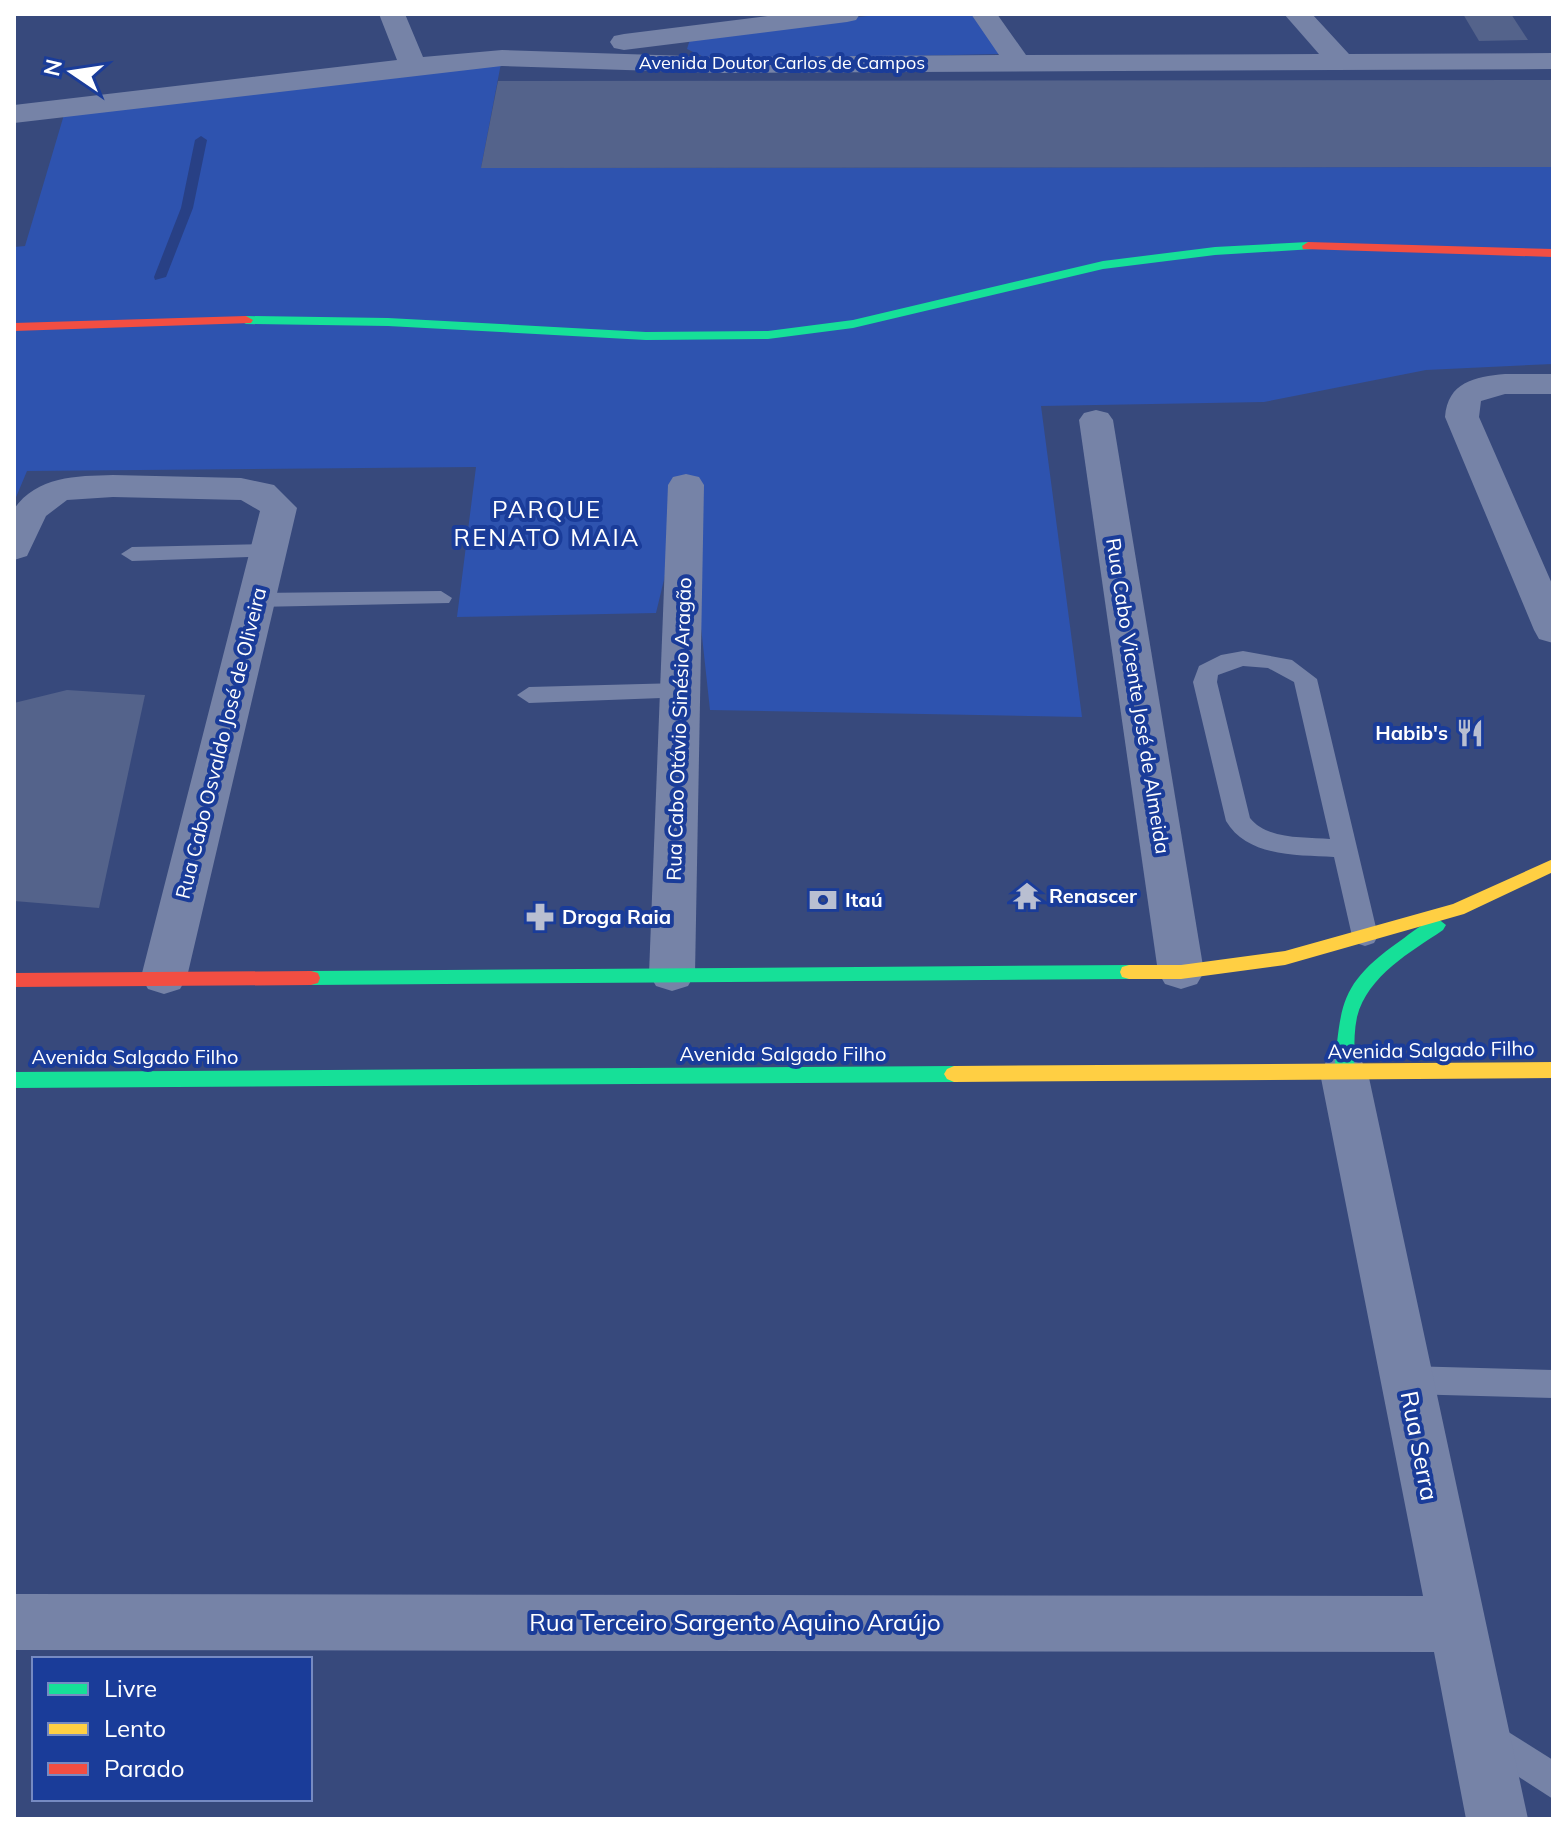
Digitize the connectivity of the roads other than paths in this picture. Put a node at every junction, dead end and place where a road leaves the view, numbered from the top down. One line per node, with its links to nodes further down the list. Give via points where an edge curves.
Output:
1 (392, 14): 11 (street)
2 (847, 14): 5 (street)
3 (984, 14): 9 (street)
4 (1297, 14): 7 (street)
5 (695, 31): 6 (street); 10 (street, via 683,51)
6 (502, 58): 10 (street, Avenida Doutor Carlos de Campos); 11 (street, Avenida Doutor Carlos de Campos)
7 (1341, 61): 8 (street, Avenida Doutor Carlos de Campos); 9 (street, Avenida Doutor Carlos de Campos)
8 (1553, 61)
9 (1018, 63): 10 (street, Avenida Doutor Carlos de Campos)
10 (719, 65)
11 (413, 66): 12 (street, Avenida Doutor Carlos de Campos)
12 (14, 114)
13 (1553, 253): 14 (main road, via 1387,246 1177,255 1100,266 835,328 768,335 698,337 275,319)
14 (14, 327)
15 (1553, 384): 23 (street, via 1471,390 1462,417)
16 (1096, 420): 30 (street, Rua Cabo Vicente José de Almeida)
17 (686, 485): 24 (street, Rua Cabo Otávio Sinésio Aragão)
18 (14, 548): 19 (street, Rua Cabo Osvaldo José de Oliveira, via 35,504 67,487 241,489 261,493 279,508)
19 (268, 551): 20 (lane); 22 (street, Rua Cabo Osvaldo José de Oliveira)
20 (132, 554)
21 (441, 598): 22 (lane)
22 (256, 600): 32 (street, Rua Cabo Osvaldo José de Oliveira)
23 (1553, 630)
24 (680, 691): 25 (lane); 31 (street, Rua Cabo Otávio Sinésio Aragão)
25 (529, 695)
26 (1344, 849): 26 (lane, via 1305,679 1278,661 1216,663 1205,682 1238,821 1259,839); 29 (lane)
27 (1553, 865): 28 (main road)
28 (1458, 909): 29 (main road); 35 (main road, via 1375,971 1356,993 1348,1015)
29 (1365, 936): 30 (main road, via 1285,958)
30 (1181, 972): 31 (main road)
31 (672, 974): 32 (main road)
32 (164, 977): 33 (main road)
33 (14, 980)
34 (1553, 1070): 35 (main road, Avenida Salgado Filho)
35 (1344, 1073): 36 (main road, Avenida Salgado Filho); 37 (street, Rua Serra)
36 (14, 1080)
37 (1406, 1380): 38 (lane); 40 (street, Rua Serra)
38 (1553, 1384)
39 (14, 1622): 40 (street, Rua Terceiro Sargento Aquino Araújo)
40 (1456, 1624): 41 (street, Rua Serra)
41 (1478, 1731): 42 (lane); 43 (street, Rua Serra)
42 (1553, 1781)
43 (1497, 1819)

